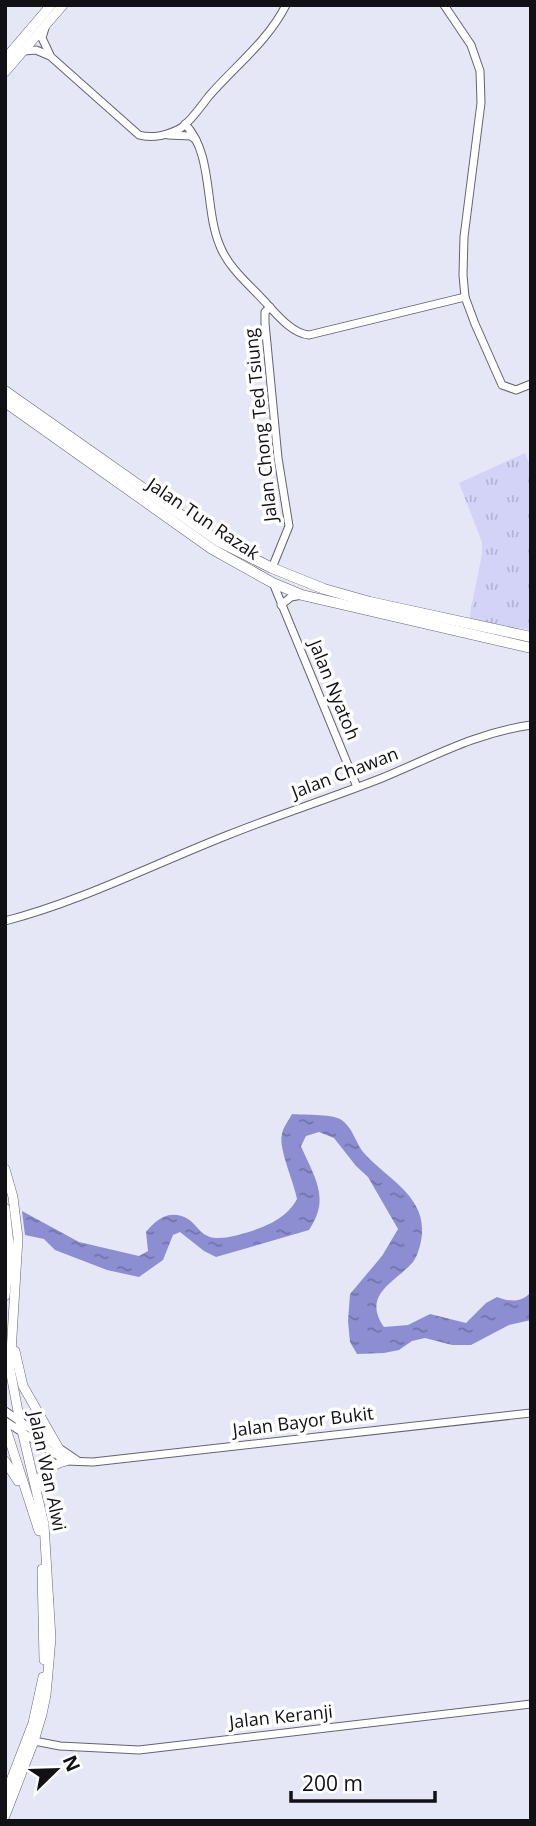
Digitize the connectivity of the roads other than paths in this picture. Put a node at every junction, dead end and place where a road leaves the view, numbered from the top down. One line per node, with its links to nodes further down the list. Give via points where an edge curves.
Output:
1 (51, 5): 8 (main road)
2 (64, 5): 5 (main road)
3 (286, 5): 11 (street, via 257,46)
4 (444, 5): 16 (street, via 471,45 481,79 462,256)
5 (45, 28): 6 (main road); 7 (street, via 42,38)
6 (24, 51): 7 (street); 8 (main road)
7 (50, 56): 13 (street, via 132,130 149,137)
8 (8, 60): 9 (main road); 10 (main road)
9 (5, 72)
10 (5, 78)
11 (202, 105): 12 (street); 14 (street, via 194,121)
12 (186, 124): 13 (street); 14 (street)
13 (165, 135): 14 (street)
14 (196, 138): 15 (street, via 220,247)
15 (259, 294): 17 (street); 18 (street)
16 (465, 297): 17 (street, via 309,335 294,329); 20 (street, via 502,385 516,390)
17 (271, 308): 18 (street, Jalan Chong Ted Tsiung)
18 (264, 318): 26 (street, Jalan Chong Ted Tsiung, via 289,526)
19 (5, 383): 25 (highway, via 42,410)
20 (531, 384)
21 (5, 391): 24 (highway)
22 (5, 402): 24 (highway)
23 (5, 409): 25 (highway, via 34,427)
24 (39, 419): 25 (highway, Jalan Tun Razak)
25 (56, 431): 26 (highway, Jalan Tun Razak, via 218,541); 27 (highway, Jalan Tun Razak, via 212,549)
26 (272, 568): 30 (highway, Jalan Tun Razak, via 358,599)
27 (273, 583): 28 (highway, Jalan Tun Razak); 29 (street, Jalan Nyatoh)
28 (302, 595): 29 (street); 31 (highway, Jalan Tun Razak)
29 (281, 605): 33 (street, Jalan Nyatoh)
30 (531, 637)
31 (531, 648)
32 (531, 724): 33 (street, Jalan Chawan, via 484,734)
33 (357, 787): 34 (street, Jalan Chawan, via 36,913)
34 (5, 921)
35 (5, 1169): 37 (main road, Jalan Wan Alwi, via 13,1197)
36 (5, 1208): 37 (main road, Jalan Wan Alwi)
37 (13, 1236): 38 (main road, Jalan Wan Alwi); 39 (main road, Jalan Wan Alwi)
38 (5, 1296)
39 (12, 1336): 43 (main road, Jalan Wan Alwi, via 10,1369); 46 (main road, via 23,1386)
40 (5, 1411): 43 (street)
41 (531, 1413): 49 (street, Jalan Bayor Bukit)
42 (5, 1421): 45 (street)
43 (20, 1422): 45 (main road, Jalan Wan Alwi); 46 (street)
44 (5, 1426): 50 (main road, Jalan Wan Alwi)
45 (23, 1434): 48 (street); 51 (main road, Jalan Wan Alwi)
46 (59, 1449): 49 (street)
47 (5, 1461): 50 (main road)
48 (66, 1461): 49 (street, Jalan Bayor Bukit); 51 (main road, via 41,1475)
49 (79, 1461)
50 (25, 1491): 54 (main road, Jalan Wan Alwi, via 40,1541 45,1653 37,1709)
51 (40, 1506): 53 (main road, Jalan Wan Alwi, via 51,1638 46,1695)
52 (531, 1704): 53 (street, Jalan Keranji, via 139,1750)
53 (34, 1741): 55 (main road, Jalan Wan Alwi)
54 (5, 1796)
55 (5, 1816)

